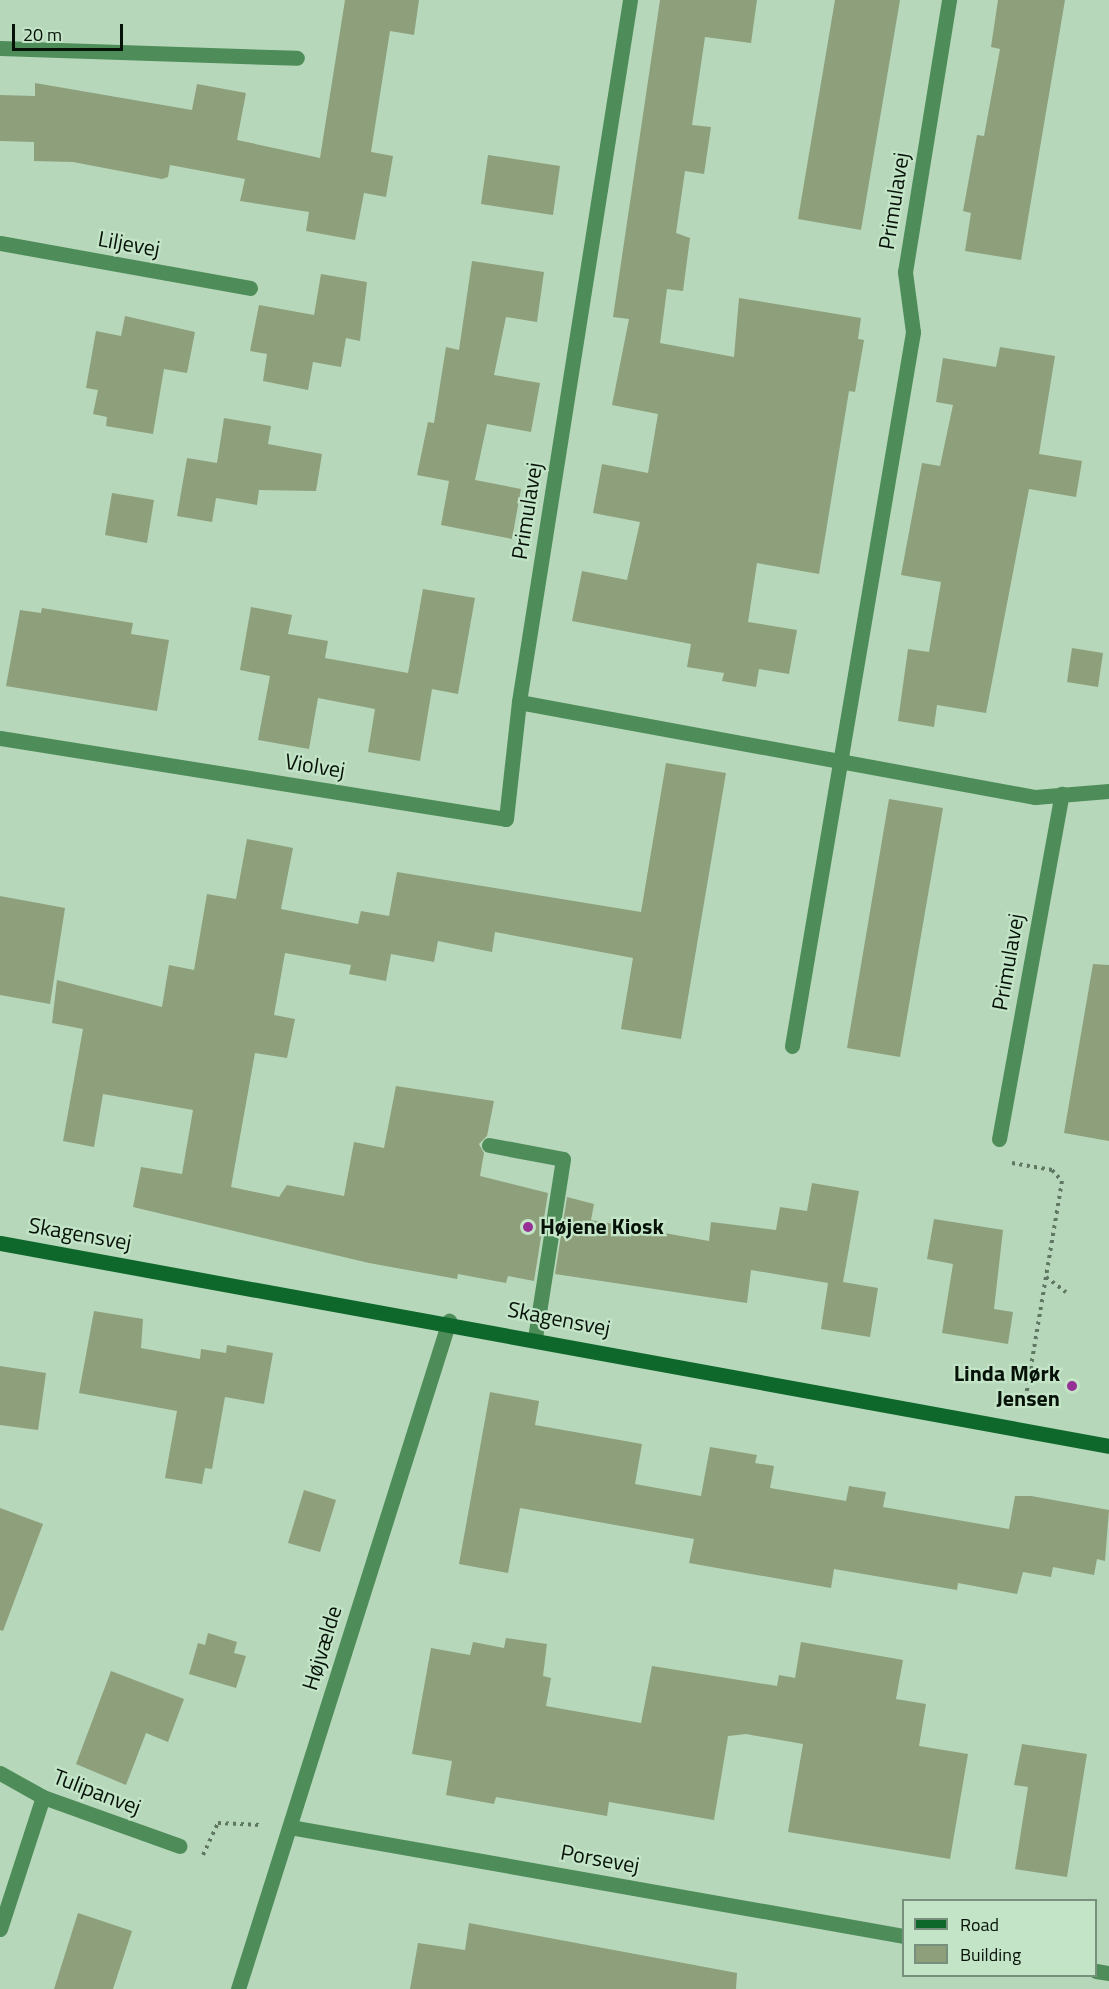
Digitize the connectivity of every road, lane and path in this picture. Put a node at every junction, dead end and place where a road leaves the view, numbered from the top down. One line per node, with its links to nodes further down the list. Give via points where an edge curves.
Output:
1 (630, 0): 7 (street, Primulavej)
2 (949, 0): 9 (street, Primulavej, via 905,272 913,332)
3 (0, 48): 4 (street)
4 (297, 58)
5 (0, 243): 6 (street, Liljevej)
6 (250, 288)
7 (519, 702): 8 (street, Violvej, via 506,819); 9 (street)
8 (0, 738)
9 (844, 765): 11 (street, via 1035,797); 12 (street, Primulavej)
10 (1109, 791): 11 (street)
11 (1062, 794): 13 (street, Primulavej)
12 (792, 1046)
13 (999, 1139)
14 (489, 1145): 19 (street, via 563,1159)
15 (0, 1243): 18 (street, Skagensvej)
16 (1046, 1277): 17 (path)
17 (1066, 1292)
18 (448, 1321): 19 (street, Skagensvej); 23 (street, Højvælde)
19 (535, 1338): 20 (street, Skagensvej)
20 (1109, 1446)
21 (0, 1773): 22 (street, Tulipanvej)
22 (43, 1797): 24 (street, Tulipanvej); 25 (street)
23 (290, 1827): 24 (path, via 218,1823 207,1857); 26 (street, Porsevej); 27 (street, Højvælde)
24 (180, 1846)
25 (0, 1929)
26 (902, 1936)
27 (238, 1989)

